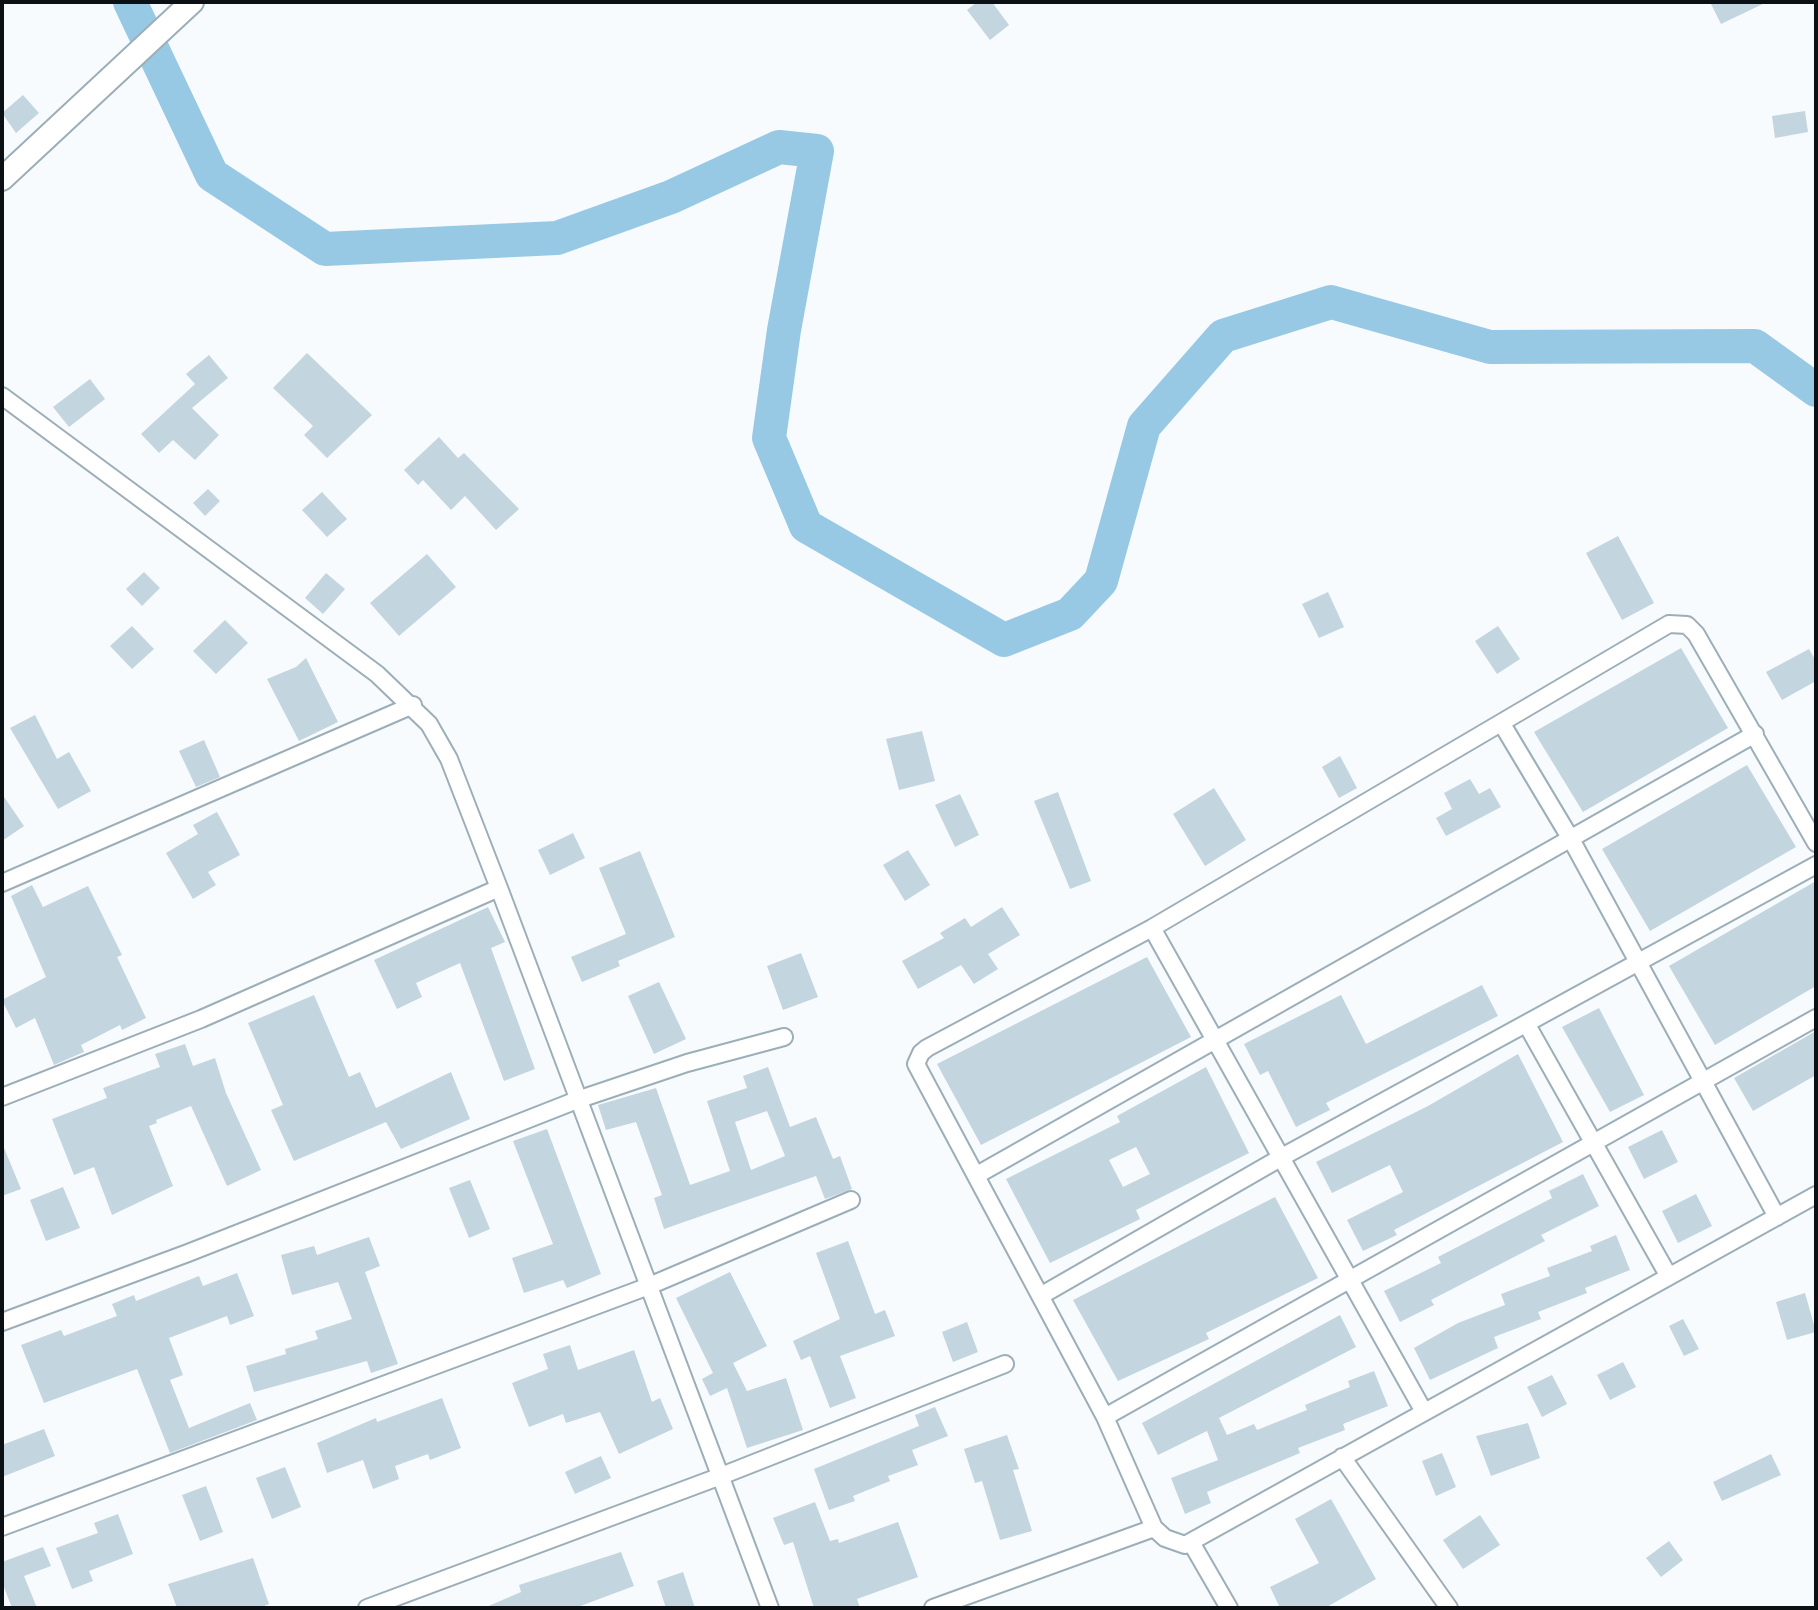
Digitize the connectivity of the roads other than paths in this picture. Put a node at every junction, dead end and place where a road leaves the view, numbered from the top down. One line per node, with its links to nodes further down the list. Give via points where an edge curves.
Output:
1 (192, 2): 2 (street)
2 (2, 179)
3 (2, 396): 4 (street)
4 (413, 705): 10 (street); 11 (street, via 449,759)
5 (1502, 724): 6 (street, via 1678,622 1696,634); 7 (street); 12 (street)
6 (1755, 734): 7 (street); 8 (street)
7 (1572, 841): 13 (street); 17 (street)
8 (1816, 843)
9 (1816, 865): 13 (street)
10 (2, 883)
11 (499, 888): 19 (street, via 201,1019); 20 (street)
12 (1152, 928): 17 (street); 23 (street, via 921,1053 918,1071)
13 (1636, 961): 15 (street); 18 (street)
14 (1816, 1018): 18 (street)
15 (1527, 1025): 21 (street); 22 (street)
16 (784, 1037): 20 (street)
17 (1217, 1040): 22 (street); 23 (street)
18 (1704, 1081): 21 (street); 26 (street)
19 (2, 1097)
20 (577, 1100): 29 (street); 31 (street)
21 (1593, 1144): 27 (street); 28 (street)
22 (1282, 1157): 28 (street); 30 (street)
23 (977, 1175): 30 (street)
24 (1816, 1195): 26 (street)
25 (851, 1200): 29 (street)
26 (1777, 1217): 27 (street)
27 (1668, 1275): 33 (street)
28 (1349, 1279): 33 (street); 34 (street)
29 (649, 1286): 36 (street); 37 (street)
30 (1042, 1295): 34 (street)
31 (2, 1322)
32 (1005, 1364): 36 (street)
33 (1423, 1410): 35 (street)
34 (1105, 1417): 38 (street)
35 (1342, 1457): 39 (street); 44 (street)
36 (721, 1476): 40 (street); 41 (street)
37 (2, 1527)
38 (1154, 1528): 39 (street, via 1175,1543); 42 (street)
39 (1192, 1544): 43 (street)
40 (367, 1608)
41 (770, 1608)
42 (933, 1608)
43 (1229, 1608)
44 (1449, 1608)

